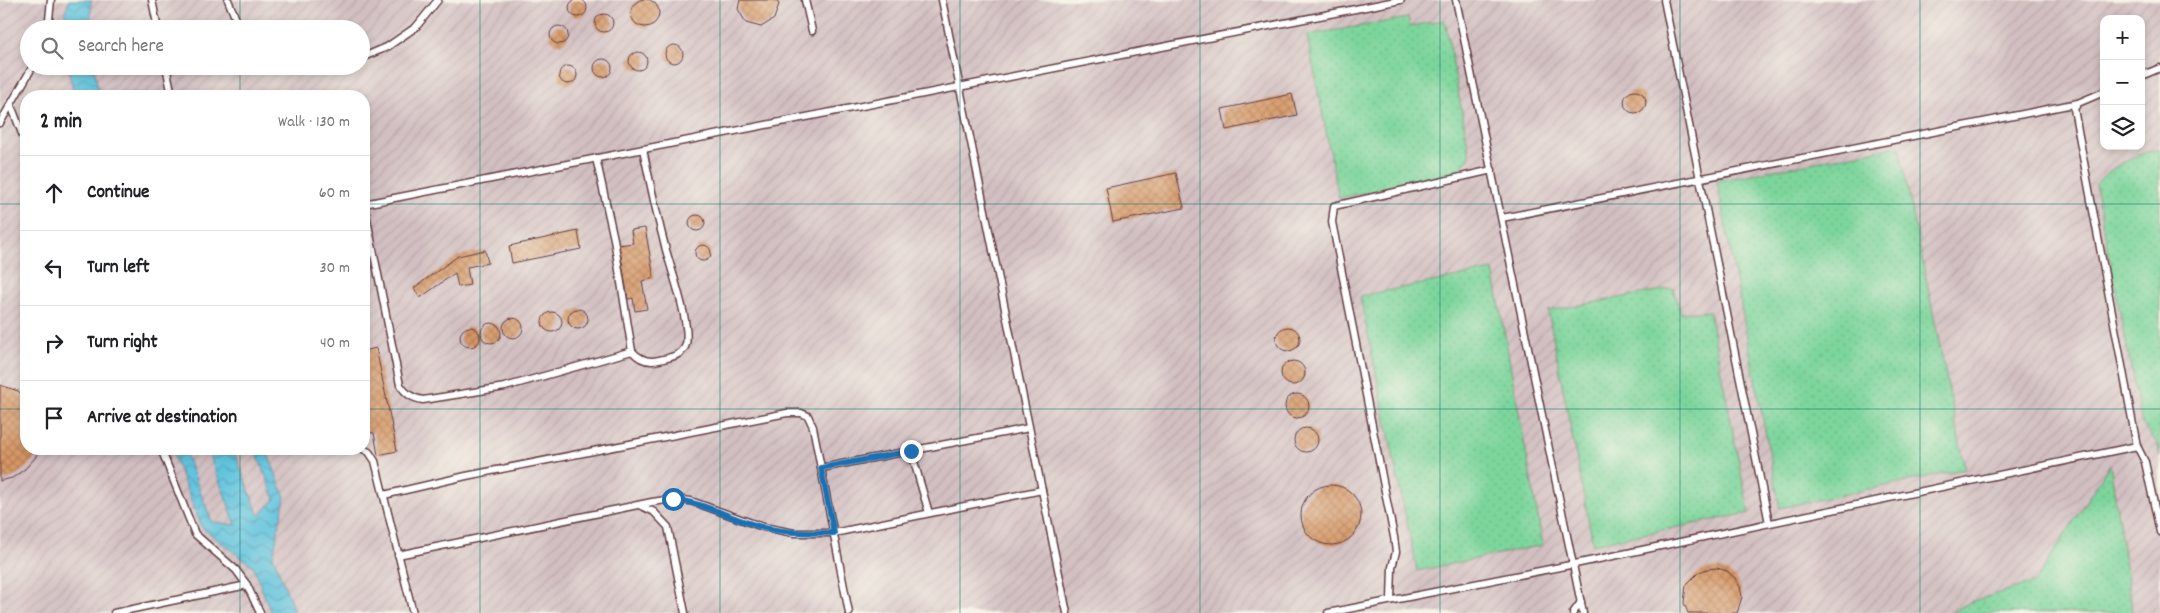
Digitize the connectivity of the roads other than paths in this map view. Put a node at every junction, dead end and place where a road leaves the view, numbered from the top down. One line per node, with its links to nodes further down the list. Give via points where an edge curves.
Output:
1 (51, 0): 10 (lane)
2 (152, 0): 11 (lane)
3 (228, 0): 12 (lane)
4 (438, 0): 14 (lane, via 416,27)
5 (805, 0): 13 (lane)
6 (942, 0): 19 (lane)
7 (1402, 0): 19 (lane)
8 (1456, 0): 28 (lane)
9 (1664, 0): 29 (lane)
10 (49, 20)
11 (156, 20)
12 (236, 20)
13 (812, 31)
14 (370, 54)
15 (2160, 68): 16 (lane)
16 (2145, 74)
17 (28, 75): 23 (lane)
18 (168, 75): 20 (lane)
19 (959, 87): 26 (lane); 34 (lane)
20 (171, 90)
21 (2100, 94): 22 (lane)
22 (2078, 103): 29 (lane); 35 (lane, via 2074,109)
23 (11, 105): 24 (lane); 25 (lane)
24 (0, 123)
25 (20, 128)
26 (643, 149): 27 (lane); 33 (lane, via 665,250 681,304 686,345 682,352 655,361 641,359)
27 (596, 158): 30 (lane); 33 (lane, via 614,239)
28 (1492, 170): 31 (lane); 50 (lane, via 1334,206 1332,222 1394,537 1396,552)
29 (1700, 178): 31 (lane); 44 (lane)
30 (370, 203)
31 (1502, 218): 48 (lane)
32 (370, 234): 33 (lane, via 400,385 413,398 423,400 505,387)
33 (632, 351)
34 (1029, 428): 36 (lane); 40 (lane)
35 (2137, 446): 44 (lane); 45 (lane, via 2145,462)
36 (911, 451): 39 (lane); 43 (lane)
37 (370, 454): 41 (lane)
38 (163, 455): 49 (lane, via 195,534 227,560)
39 (821, 468): 41 (lane, via 808,416 787,413); 46 (lane)
40 (1042, 490): 43 (lane); 57 (lane)
41 (384, 495): 47 (lane)
42 (639, 505): 46 (lane, via 673,499 691,502 763,528 794,533); 47 (lane); 55 (lane, via 654,512 668,527)
43 (929, 513): 46 (lane)
44 (1769, 523): 48 (lane)
45 (2160, 532)
46 (834, 533): 56 (lane)
47 (398, 555): 54 (lane)
48 (1575, 564): 50 (lane); 51 (lane)
49 (247, 586): 52 (lane); 53 (lane)
50 (1390, 600): 58 (lane)
51 (1582, 602): 59 (lane); 60 (lane)
52 (114, 613)
53 (260, 613)
54 (413, 613)
55 (685, 613)
56 (850, 613)
57 (1067, 613)
58 (1328, 613)
59 (1573, 613)
60 (1584, 613)

